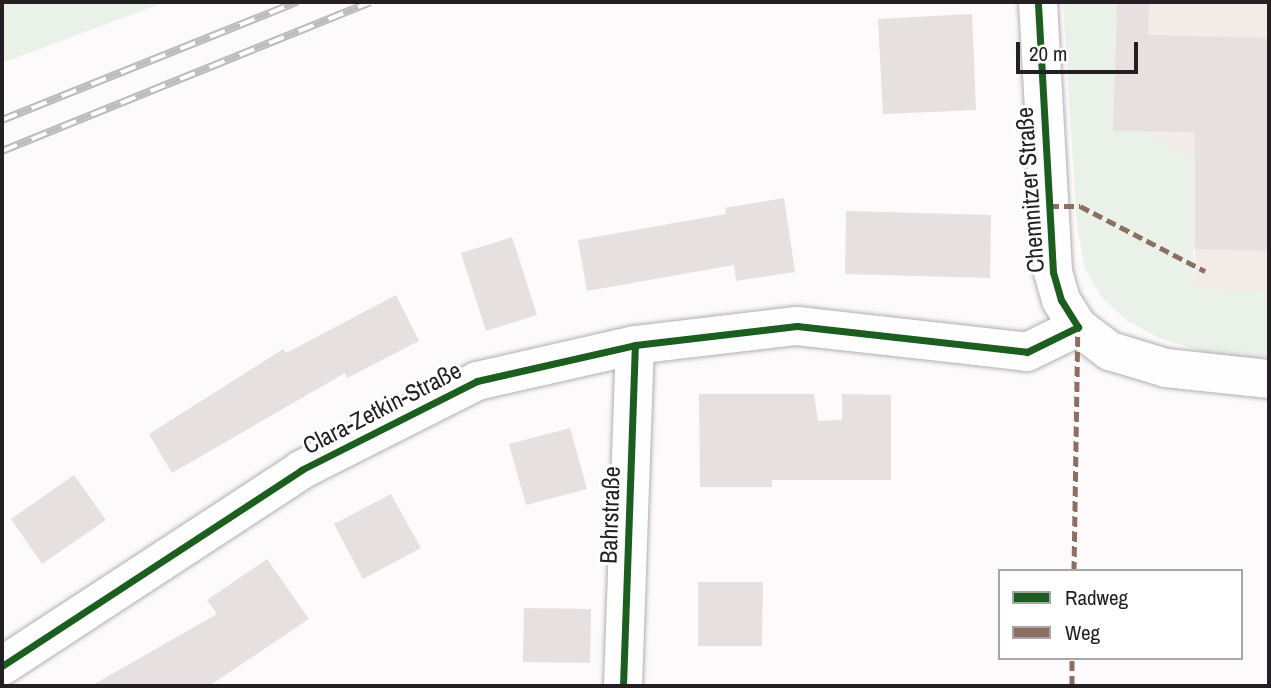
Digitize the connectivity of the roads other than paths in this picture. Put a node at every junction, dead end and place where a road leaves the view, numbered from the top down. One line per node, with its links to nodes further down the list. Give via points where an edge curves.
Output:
1 (1038, 2): 2 (street, Chemnitzer Straße, via 1053,272 1061,300)
2 (1078, 327): 3 (street, Clara-Zetkin-Straße, via 1027,352 797,326); 4 (street, Chemnitzer Straße, via 1110,351 1166,368)
3 (635, 345): 5 (street, Clara-Zetkin-Straße, via 477,381 301,470); 6 (street, Bahrstraße)
4 (1269, 379)
5 (2, 666)
6 (623, 686)

